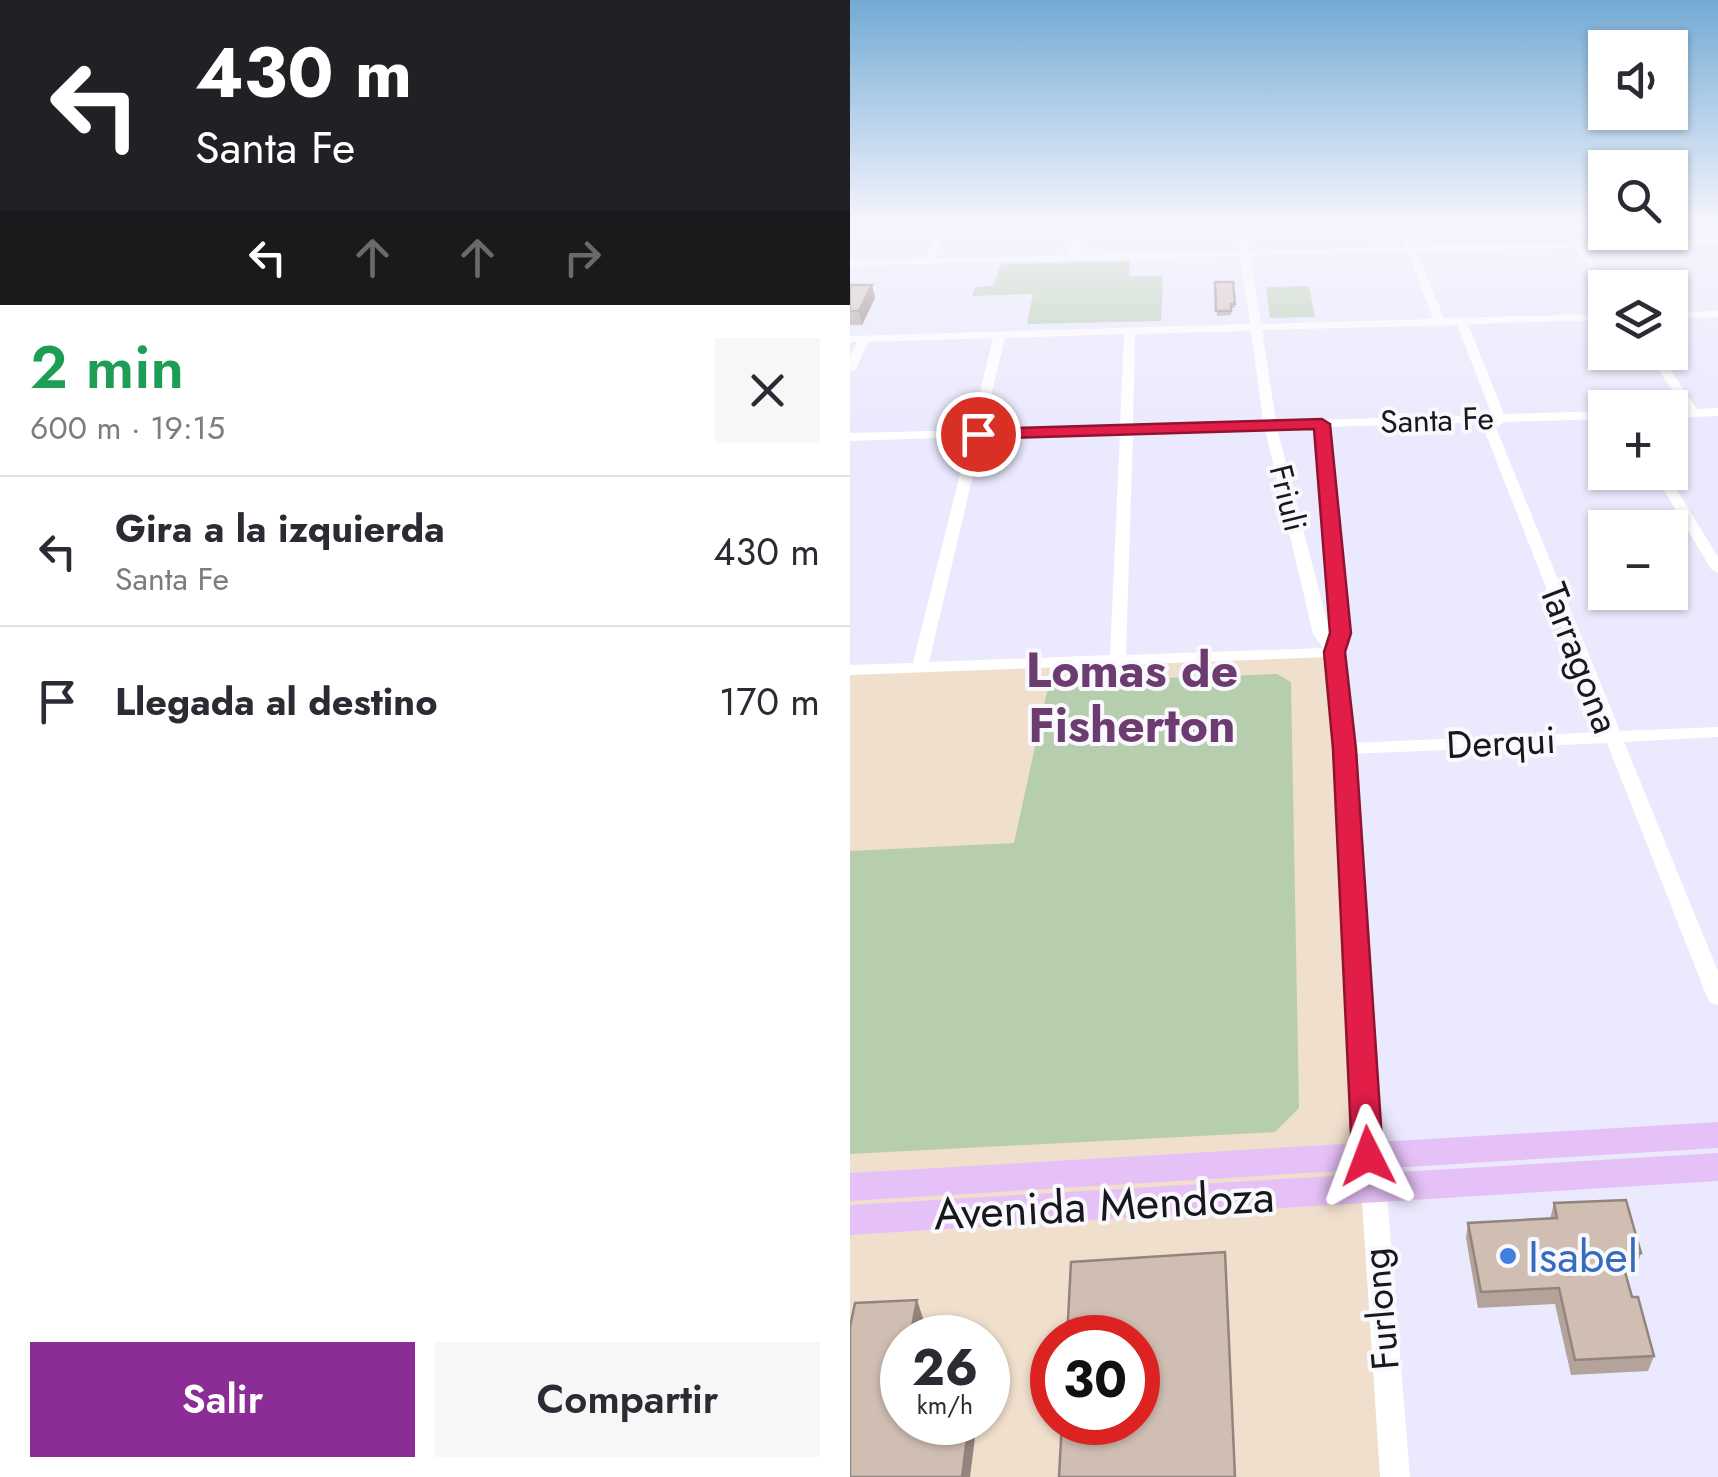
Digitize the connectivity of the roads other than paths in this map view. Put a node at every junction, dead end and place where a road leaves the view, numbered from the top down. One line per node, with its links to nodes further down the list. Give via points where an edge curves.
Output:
1 (1250, 289): 8 (street, Friuli)
2 (1427, 289): 7 (street)
3 (1718, 314): 4 (street)
4 (1688, 315)
5 (1588, 317): 6 (street)
6 (1461, 321): 7 (street); 19 (street, Tarragona)
7 (1440, 322): 8 (street)
8 (1256, 327): 9 (street); 21 (street, Friuli)
9 (1130, 330): 10 (street); 22 (street)
10 (1000, 334): 12 (street); 23 (street)
11 (850, 338): 12 (street)
12 (864, 338): 13 (street)
13 (850, 370)
14 (1664, 370): 17 (street)
15 (1718, 412): 17 (street)
16 (1688, 413): 17 (street)
17 (1693, 413)
18 (1588, 416): 19 (street, Santa Fe)
19 (1500, 418): 20 (street, Santa Fe); 32 (street, Tarragona, via 1489,426)
20 (1322, 424): 21 (street, Santa Fe); 27 (street, Furlong, via 1340,633)
21 (1270, 425): 22 (street, Santa Fe); 27 (street, Friuli, via 1321,634)
22 (1130, 429): 23 (street, Santa Fe); 28 (street)
23 (978, 434): 24 (street, Santa Fe); 29 (street)
24 (850, 438)
25 (1670, 490): 26 (street)
26 (1718, 570)
27 (1334, 652): 28 (street); 33 (street, Furlong)
28 (1118, 660): 29 (street)
29 (920, 668): 30 (street)
30 (850, 670)
31 (1718, 732): 32 (street, Derqui)
32 (1611, 737): 33 (street, Derqui); 34 (street, Tarragona)
33 (1344, 749): 36 (street, Furlong)
34 (1718, 997)
35 (1718, 1136): 36 (main road, Avenida Mendoza)
36 (1368, 1156): 38 (main road, Avenida Mendoza); 39 (street, Furlong)
37 (1718, 1167): 39 (main road, Avenida Mendoza)
38 (850, 1187)
39 (1370, 1188): 40 (main road, Avenida Mendoza); 41 (street, Furlong)
40 (850, 1220)
41 (1394, 1477)

